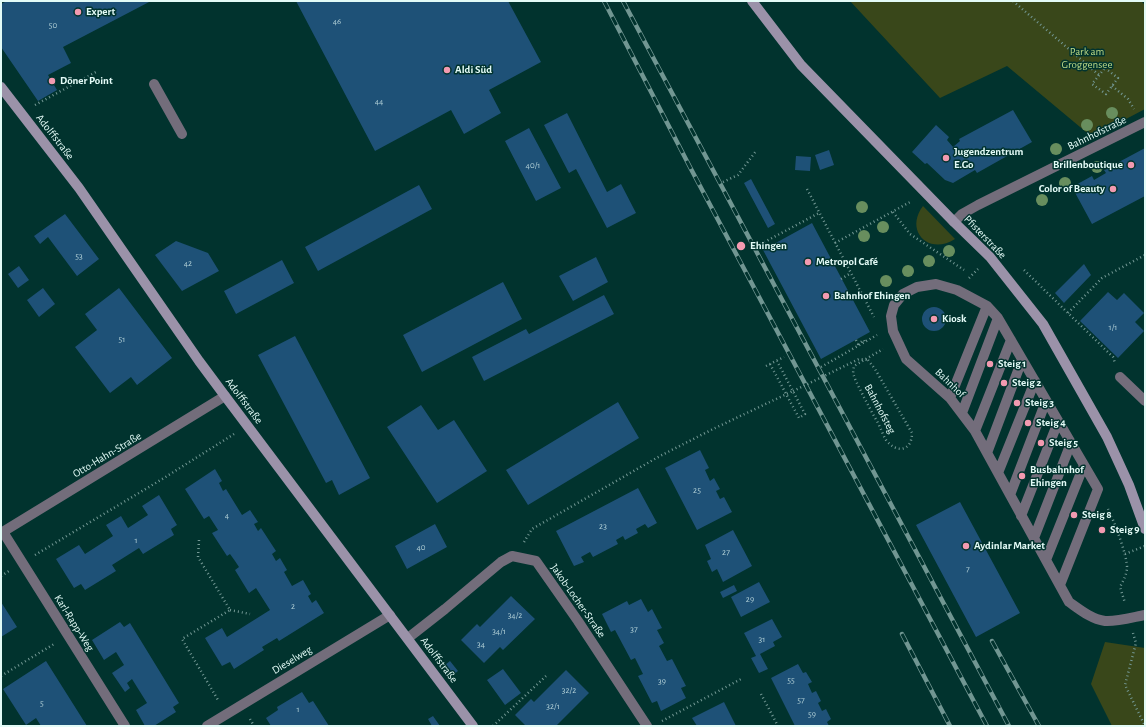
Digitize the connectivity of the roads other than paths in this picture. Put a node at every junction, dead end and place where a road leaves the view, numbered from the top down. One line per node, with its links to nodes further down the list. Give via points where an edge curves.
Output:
1 (752, 1): 6 (street, Pfisterstraße, via 801,65)
2 (154, 84): 5 (street)
3 (1, 87): 13 (street, Adolffstraße, via 79,188)
4 (1145, 122): 6 (street, Bahnhofstraße, via 978,205)
5 (182, 134)
6 (954, 222): 26 (street, Pfisterstraße, via 990,257 1043,324 1107,437 1129,485)
7 (987, 306): 8 (street, Bahnhof); 14 (street); 14 (street, Bahnhof, via 957,290 936,284 917,287 903,294 894,305 891,316 893,331 906,359)
8 (998, 318): 9 (street, Bahnhof); 17 (street)
9 (1011, 340): 10 (street, Bahnhof); 19 (street)
10 (1022, 360): 12 (street, Bahnhof); 21 (street)
11 (1120, 377): 16 (street)
12 (1035, 381): 15 (street, Bahnhof); 23 (street)
13 (225, 396): 27 (street, Otto-Hahn-Straße); 32 (street, Adolffstraße)
14 (950, 398): 17 (street, Bahnhof)
15 (1046, 401): 18 (street, Bahnhof); 24 (street)
16 (1145, 402)
17 (962, 413): 19 (street, Bahnhof)
18 (1058, 422): 20 (street, Bahnhof); 25 (street)
19 (975, 431): 21 (street, Bahnhof)
20 (1071, 443): 22 (street, Bahnhof); 28 (street)
21 (987, 453): 23 (street, Bahnhof)
22 (1084, 465): 29 (street); 30 (street, Bahnhof, via 1098,490)
23 (998, 473): 24 (street, Bahnhof)
24 (1010, 495): 25 (street, Bahnhof)
25 (1022, 516): 28 (street, Bahnhof)
26 (1145, 529)
27 (2, 533): 34 (street, Karl-Rapp-Weg)
28 (1034, 538): 29 (street, Bahnhof)
29 (1046, 560): 30 (street, Bahnhof)
30 (1060, 585): 31 (street, Bahnhof, via 1069,602 1085,613 1104,621)
31 (1145, 614)
32 (390, 615): 33 (street, Adolffstraße); 35 (street, Dieselweg)
33 (408, 638): 36 (street, Adolffstraße); 37 (street, Jakob-Locher-Straße, via 501,562 512,556 536,561)
34 (125, 726)
35 (207, 726)
36 (473, 726)
37 (647, 726)

